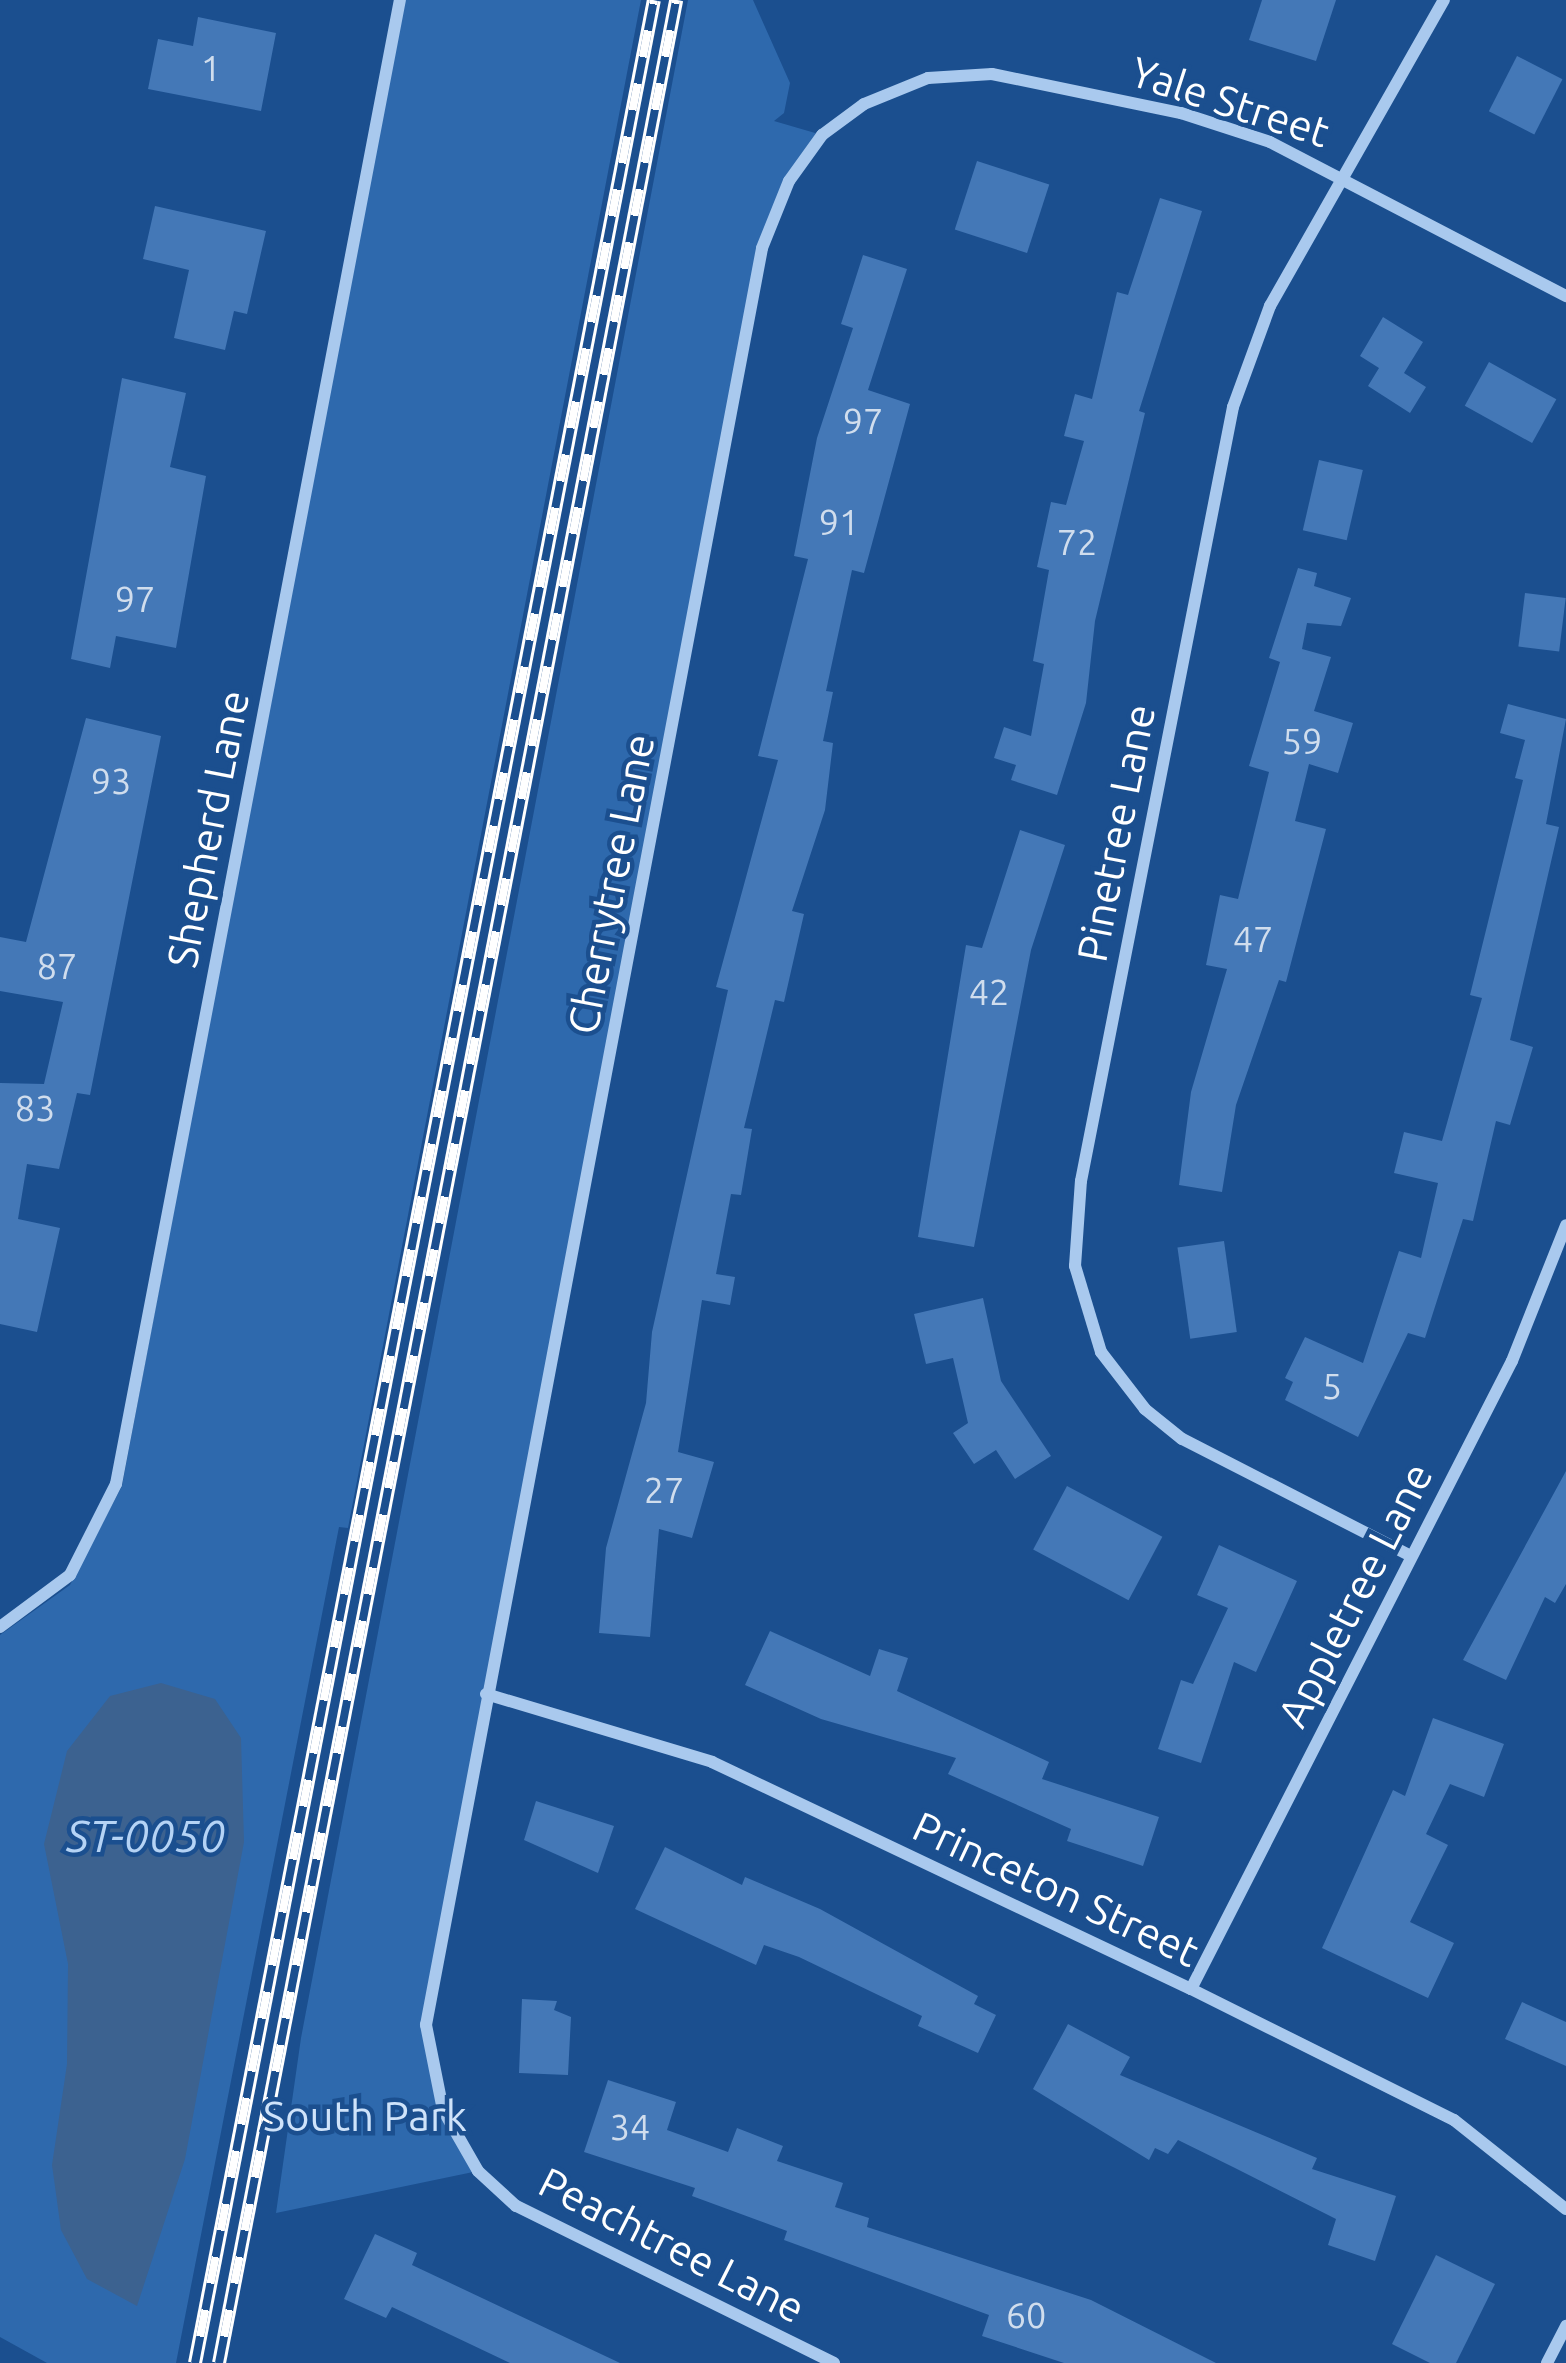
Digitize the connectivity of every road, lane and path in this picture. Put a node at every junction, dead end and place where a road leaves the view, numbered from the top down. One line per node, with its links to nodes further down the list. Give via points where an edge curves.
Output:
1 (400, 0): 8 (street, Shepherd Lane, via 116,1484 70,1575)
2 (1444, 0): 4 (street, Pinetree Lane)
3 (852, 113): 4 (street, Yale Street, via 928,78 992,74 1181,113); 9 (street, Cherrytree Lane, via 822,135 789,181 762,248)
4 (1346, 176): 5 (street, Yale Street); 7 (street, Pinetree Lane, via 1270,306 1233,407 1082,1181 1075,1266 1101,1352 1144,1409 1182,1439)
5 (1566, 296)
6 (1566, 1225): 7 (street, Appletree Lane, via 1512,1361)
7 (1411, 1556): 10 (street, Appletree Lane)
8 (0, 1627)
9 (486, 1694): 10 (street, Princeton Street, via 712,1762); 13 (street, Peachtree Lane, via 430,1976 426,2025 443,2110 478,2171 516,2206)
10 (1191, 1989): 11 (street, Princeton Street, via 1454,2120)
11 (1566, 2209)
12 (1566, 2326): 14 (street)
13 (834, 2363)
14 (1547, 2363)

